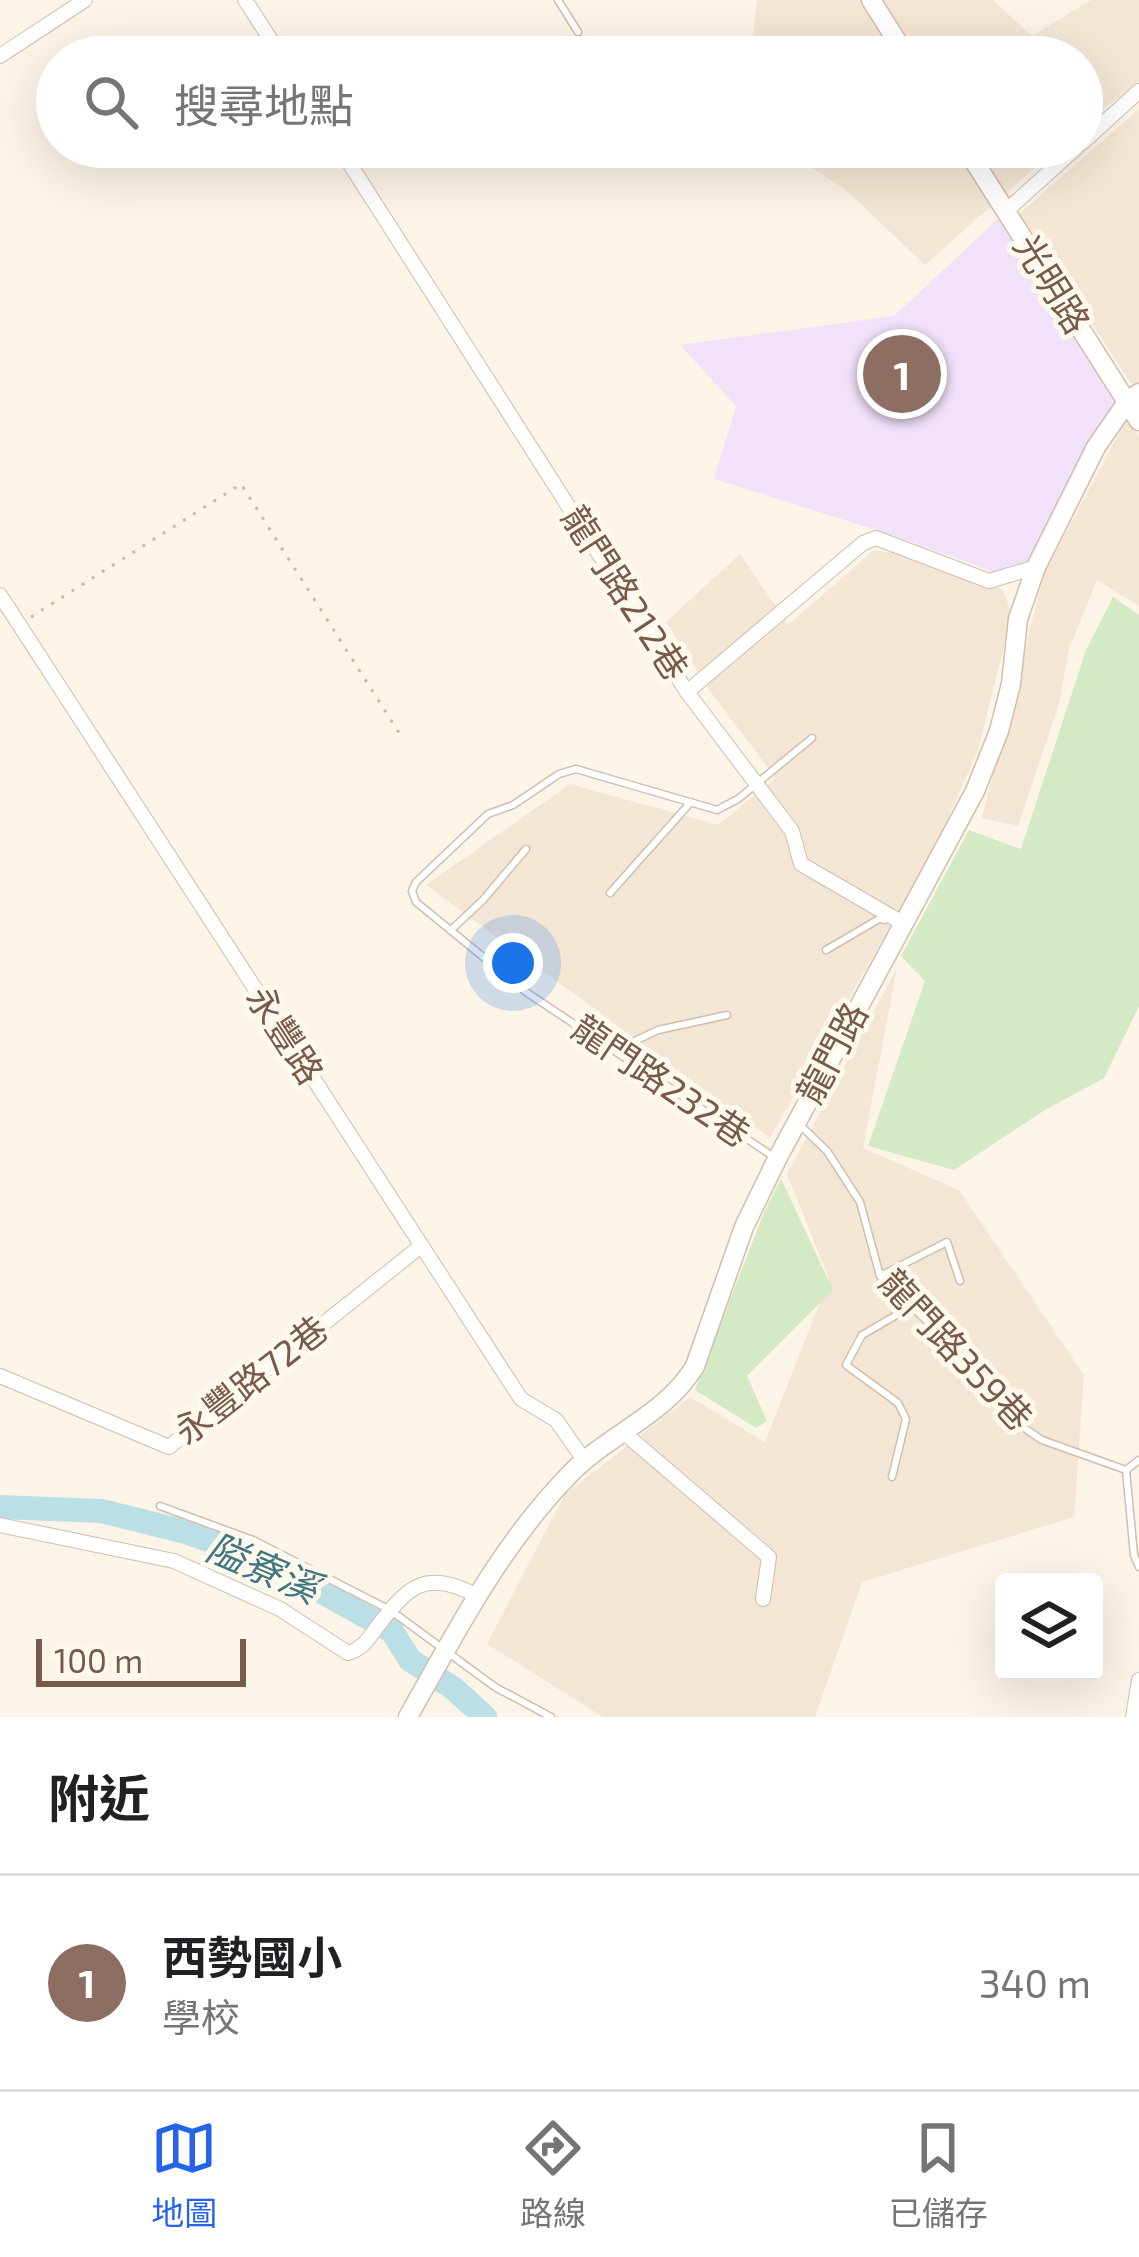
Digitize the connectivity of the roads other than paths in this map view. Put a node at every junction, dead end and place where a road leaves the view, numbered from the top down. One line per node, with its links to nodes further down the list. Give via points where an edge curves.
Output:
1 (85, 0): 8 (street)
2 (245, 0): 6 (street)
3 (558, 0): 5 (lane)
4 (871, 0): 7 (street)
5 (578, 32)
6 (268, 36)
7 (894, 36)
8 (0, 56)
9 (1139, 91): 10 (street)
10 (1103, 124)
11 (352, 168): 19 (street, 龍門路212巷)
12 (978, 168): 14 (street, 光明路)
13 (1054, 168): 14 (street)
14 (1006, 211): 15 (street, 光明路)
15 (1133, 398): 16 (street, 光明路); 17 (street, 龍門路, via 1096,447)
16 (1139, 421)
17 (1036, 567): 19 (street, 龍門路212巷, via 989,581 876,538); 25 (street, 龍門路, via 1018,619 999,730)
18 (0, 595): 32 (street, 永豐路)
19 (687, 692): 21 (street)
20 (812, 738): 21 (lane)
21 (758, 782): 22 (lane, via 727,808); 25 (street, via 792,830 801,864)
22 (691, 802): 24 (lane); 26 (lane, 龍門路232巷, via 576,770 559,774 480,820 416,882 416,902)
23 (526, 849): 26 (lane)
24 (610, 892)
25 (901, 922): 27 (lane, via 879,919); 30 (street, 龍門路)
26 (451, 930): 29 (lane, 龍門路232巷)
27 (826, 950)
28 (727, 1015): 29 (lane, via 658,1030)
29 (614, 1051): 31 (lane, 龍門路232巷)
30 (796, 1121): 31 (street, 龍門路); 33 (lane, 龍門路359巷, via 860,1202)
31 (777, 1159): 37 (street, 龍門路, via 695,1366)
32 (421, 1246): 36 (street, 永豐路72巷, via 169,1447); 38 (street, 永豐路, via 521,1399 556,1420)
33 (880, 1276): 34 (lane, via 947,1242); 35 (lane, 龍門路359巷)
34 (960, 1281)
35 (912, 1306): 40 (lane, 龍門路359巷, via 1012,1420 1042,1440); 41 (lane, via 862,1335 846,1365 906,1418)
36 (0, 1376)
37 (623, 1432): 38 (street, 龍門路); 46 (street, via 769,1557)
38 (584, 1460): 45 (street, 龍門路)
39 (1139, 1460): 40 (lane)
40 (1126, 1470): 44 (lane)
41 (892, 1478)
42 (160, 1506): 47 (lane, via 254,1540)
43 (0, 1525): 47 (street, via 174,1562 280,1609 348,1653)
44 (1139, 1567)
45 (476, 1595): 47 (street, via 431,1580); 48 (street, 龍門路)
46 (763, 1599)
47 (387, 1614): 48 (lane)
48 (442, 1655): 50 (street, 龍門路); 51 (lane)
49 (1139, 1680): 52 (street)
50 (408, 1717)
51 (551, 1717)
52 (1132, 1717)

